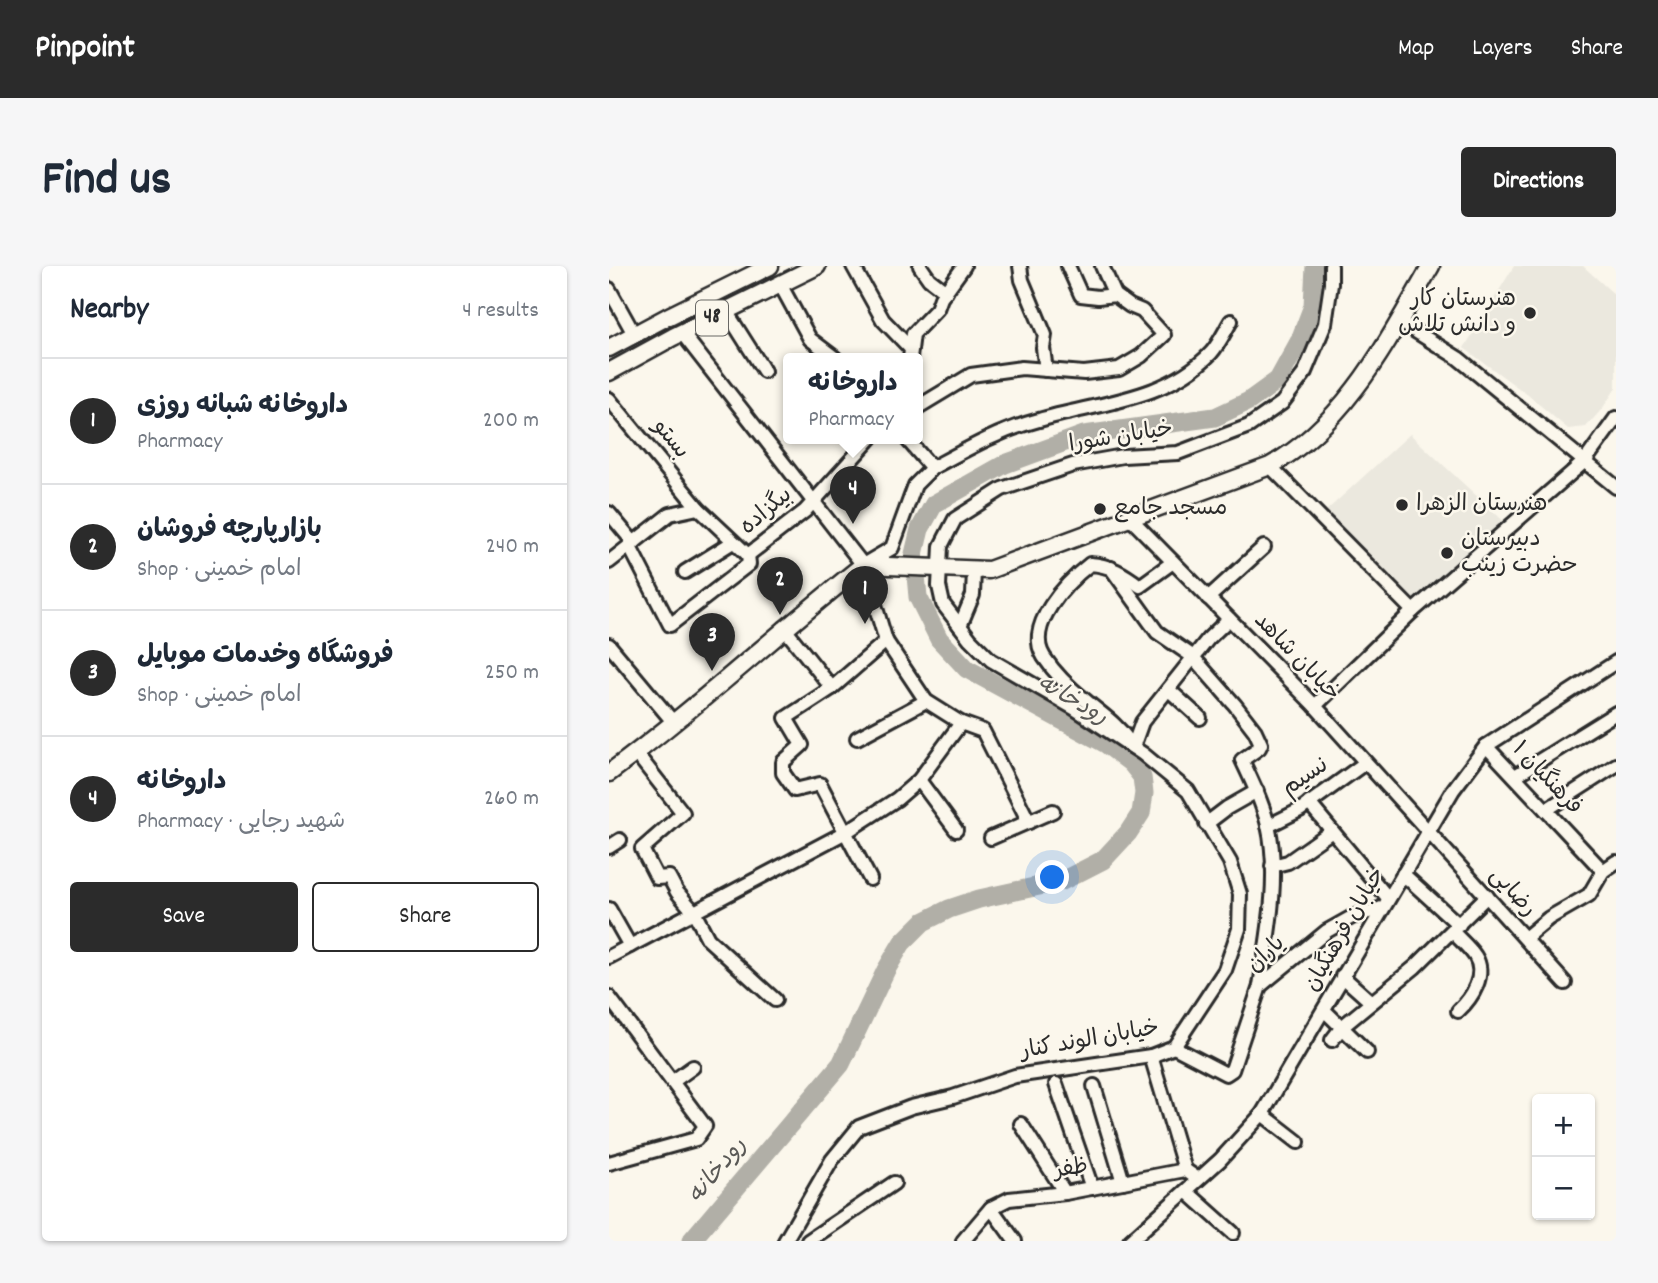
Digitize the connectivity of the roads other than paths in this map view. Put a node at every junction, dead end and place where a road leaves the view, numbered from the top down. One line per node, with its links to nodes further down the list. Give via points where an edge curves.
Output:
1 (770, 266): 19 (main road, 48)
2 (817, 266): 11 (main road, 48)
3 (853, 266): 22 (street, via 883,320)
4 (920, 266): 13 (street)
5 (964, 266): 13 (street)
6 (1020, 266): 24 (street, via 1045,335)
7 (1068, 266): 14 (street, via 1081,295)
8 (1102, 266): 14 (street)
9 (1331, 266): 47 (street, خیابان شورا, via 1325,324 1304,374 1282,403 1249,426 1178,453 1073,465 1002,489 955,519)
10 (1431, 266): 17 (main road)
11 (780, 284): 15 (main road, 48); 21 (street, via 810,339)
12 (609, 289): 19 (street)
13 (946, 292): 23 (street, via 913,334)
14 (1115, 295): 24 (street, via 1142,311 1164,335 1119,369 1084,373)
15 (726, 311): 18 (main road, 48); 25 (street)
16 (1231, 321): 34 (street, via 1212,352 1157,390 990,436)
17 (1399, 321): 32 (street, via 1458,358); 33 (main road, via 1351,395 1294,453)
18 (682, 333): 26 (main road, 48); 36 (street)
19 (634, 334): 20 (main road, 48)
20 (609, 348)
21 (828, 353)
22 (909, 353)
23 (910, 353)
24 (1046, 370): 28 (street, via 1022,368 971,375)
25 (764, 371)
26 (609, 372)
27 (609, 399): 37 (street, بستو)
28 (923, 405)
29 (1616, 418): 32 (street)
30 (865, 444): 36 (street, بیگزاده)
31 (911, 444): 34 (street)
32 (1584, 461): 35 (street); 52 (street)
33 (1270, 466): 39 (main road); 52 (street)
34 (932, 468): 46 (street, via 915,485 893,548)
35 (1616, 486)
36 (813, 501): 43 (street, بیگزاده); 46 (street)
37 (698, 508): 40 (street, بستو); 41 (street, via 670,514)
38 (609, 513): 41 (street)
39 (1130, 518): 45 (street, خیابان شاهد); 49 (main road, via 1020,560)
40 (733, 542): 43 (street, بستو); 50 (street)
41 (632, 545): 43 (street, بیگزاده, via 670,625 749,564); 44 (street)
42 (1264, 547): 51 (street)
43 (748, 555)
44 (609, 562)
45 (1173, 562): 48 (street, via 1140,586); 51 (street, خیابان شاهد)
46 (863, 565): 47 (main road); 55 (main road); 56 (street)
47 (933, 568): 49 (main road); 54 (street, خیابان الوند کنار, via 943,604)
48 (1111, 568): 58 (street, via 1157,632); 70 (street, via 1090,564 1071,579 1046,613 1038,639 1043,656 1054,669 1118,725)
49 (974, 570): 54 (street, via 973,595)
50 (685, 572)
51 (1208, 598): 53 (street, خیابان شاهد)
52 (1413, 611): 63 (street)
53 (1229, 619): 58 (street); 63 (street, خیابان شاهد)
54 (960, 626): 70 (street, خیابان الوند کنار, via 991,660)
55 (784, 628): 60 (street); 66 (main road)
56 (886, 641): 60 (street); 62 (street)
57 (609, 645): 66 (street)
58 (1194, 658): 61 (street); 77 (street, via 1259,739 1259,748 1242,760)
59 (1616, 662): 69 (street, خیابان فرهنگیان)
60 (832, 688): 86 (street, via 786,718 802,745 783,762 783,773 795,790 820,784)
61 (1169, 690): 65 (street); 70 (street, via 1142,722)
62 (926, 701): 67 (street); 68 (street)
63 (1315, 706): 72 (street, خیابان شاهد)
64 (1616, 713): 75 (street)
65 (1201, 718)
66 (674, 723): 71 (main road)
67 (961, 723): 76 (street); 81 (street, via 983,731)
68 (857, 738)
69 (1486, 746): 75 (street, فرهنگیان ۱); 87 (street, خیابان فرهنگیان)
70 (1133, 747): 82 (street, خیابان الوند کنار, via 1188,791)
71 (636, 753): 74 (main road); 97 (street, via 683,813 642,849 657,878 669,877)
72 (1365, 763): 78 (street, نسیم); 87 (street, خیابان شاهد)
73 (1616, 765): 79 (street)
74 (609, 773)
75 (1515, 776): 79 (street, فرهنگیان ۱)
76 (919, 780): 84 (street); 86 (street)
77 (1257, 791): 82 (street); 83 (street)
78 (1309, 803): 83 (street, نسیم); 85 (street)
79 (1546, 810): 91 (street, فرهنگیان ۱)
80 (1053, 811): 81 (street)
81 (1029, 821): 88 (street)
82 (1206, 824): 112 (street, خیابان الوند کنار, via 1230,862 1240,894 1239,929 1225,970)
83 (1268, 826): 90 (street)
84 (956, 830)
85 (1332, 831): 90 (street, via 1288,862); 95 (street)
86 (846, 832): 93 (street); 97 (street)
87 (1428, 832): 92 (street, خیابان فرهنگیان); 94 (street, رضایی)
88 (991, 838)
89 (1616, 862): 91 (street)
90 (1272, 866): 104 (street)
91 (1604, 870): 99 (street, via 1589,895 1549,918)
92 (1403, 874): 95 (street, خیابان فرهنگیان); 98 (street)
93 (870, 879)
94 (1487, 896): 98 (street); 99 (street, رضایی)
95 (1385, 903): 102 (street, خیابان فرهنگیان); 104 (street, یاران, via 1327,930)
96 (609, 909): 100 (street)
97 (694, 912): 100 (street); 106 (street, via 708,939)
98 (1455, 928): 107 (street); 109 (street, via 1479,968 1477,985)
99 (1525, 939): 103 (street, رضایی)
100 (630, 946): 101 (street)
101 (609, 957)
102 (1342, 976): 107 (street); 108 (street, خیابان فرهنگیان)
103 (1565, 984)
104 (1259, 986): 112 (street, یاران, via 1232,1070 1226,1074)
105 (609, 997): 116 (street)
106 (775, 1000)
107 (1371, 1002): 110 (street)
108 (1324, 1010): 110 (street); 119 (street, خیابان فرهنگیان)
109 (1458, 1011)
110 (1342, 1027): 111 (street); 113 (street)
111 (1332, 1040)
112 (1174, 1047): 114 (street, خیابان الوند کنار)
113 (1367, 1052)
114 (1151, 1056): 123 (street); 132 (street, خیابان الوند کنار, via 1015,1076 859,1127 832,1160)
115 (693, 1067): 116 (street)
116 (672, 1082): 122 (street, via 705,1126 696,1139)
117 (1056, 1084): 127 (street)
118 (1094, 1086): 125 (street)
119 (1262, 1114): 121 (street); 124 (street, خیابان فرهنگیان)
120 (1021, 1124): 129 (street)
121 (1298, 1142)
122 (609, 1163)
123 (1185, 1170): 124 (street); 125 (street, ظفر)
124 (1198, 1180): 128 (street, خیابان فرهنگیان)
125 (1123, 1182): 127 (street, ظفر)
126 (894, 1183): 133 (street)
127 (1092, 1188): 129 (street, ظفر)
128 (1186, 1191): 131 (street); 136 (street, خیابان فرهنگیان)
129 (1065, 1193): 130 (street, ظفر, via 1009,1199)
130 (991, 1208): 134 (street); 135 (street)
131 (1233, 1233)
132 (785, 1241)
133 (808, 1241)
134 (963, 1241)
135 (1015, 1241)
136 (1130, 1241)

